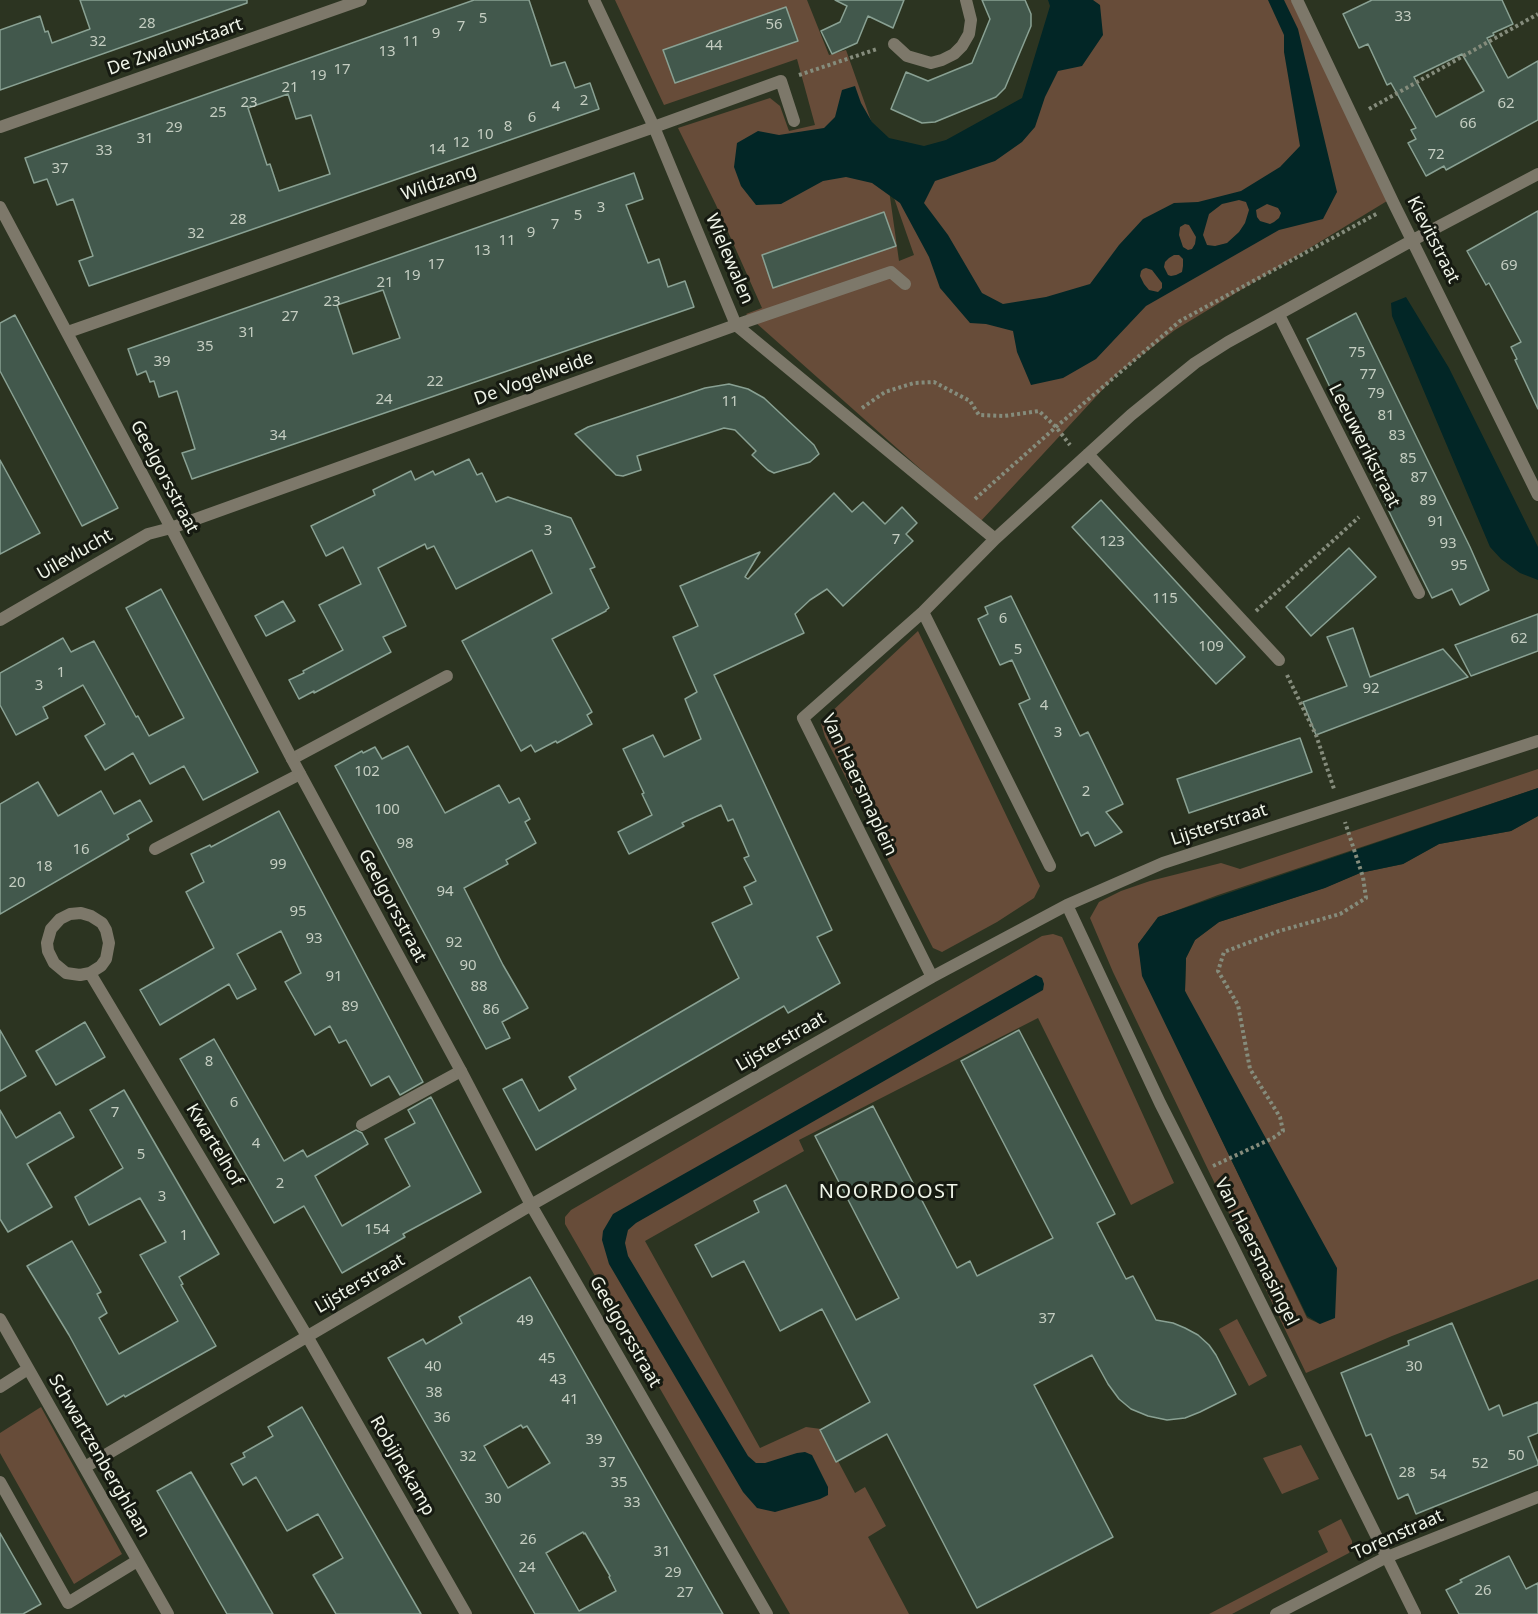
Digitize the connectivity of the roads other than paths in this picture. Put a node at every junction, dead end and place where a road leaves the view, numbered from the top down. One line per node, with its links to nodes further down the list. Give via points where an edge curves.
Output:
1 (361, 0): 7 (street, De Zwaluwstaart)
2 (594, 0): 8 (street, Wielewalen)
3 (966, 0): 5 (street, via 971,20 969,34 954,54 931,63 907,56)
4 (1297, 0): 11 (street, Kievitstraat)
5 (894, 44)
6 (794, 121): 8 (street, Wildzang, via 781,81)
7 (0, 127)
8 (654, 127): 14 (street, Wielewalen); 15 (street, Wildzang)
9 (1538, 174): 11 (street)
10 (0, 207): 15 (street, Geelgorsstraat)
11 (1413, 240): 13 (street); 17 (street, Kievitstraat)
12 (905, 285): 14 (street, De Vogelweide, via 891,272)
13 (1279, 315): 16 (street, via 1195,363); 20 (street, Leeuwerikstraat)
14 (736, 325): 18 (street, De Vogelweide); 19 (street, Wielewalen)
15 (68, 332): 18 (street, Geelgorsstraat)
16 (1085, 456): 19 (street); 23 (street)
17 (1538, 495)
18 (171, 528): 22 (street, Uilevlucht, via 148,534); 26 (street, Geelgorsstraat)
19 (995, 539): 21 (street, Van Haersmaplein)
20 (1419, 593)
21 (923, 612): 29 (street); 32 (street, Van Haersmaplein, via 803,718)
22 (0, 620)
23 (1280, 660)
24 (447, 676): 26 (street)
25 (1538, 741): 30 (street, Lijsterstraat, via 1163,863)
26 (292, 759): 27 (street, Geelgorsstraat)
27 (300, 774): 28 (street); 33 (street, Geelgorsstraat)
28 (154, 849)
29 (1050, 867)
30 (1067, 905): 32 (street, Lijsterstraat); 43 (street, Van Haersmasingel, via 1160,1103)
31 (90, 973): 31 (street, via 106,959 110,943 106,930 91,916 70,914 51,929 48,951 66,973); 37 (street, Kwartelhof)
32 (932, 977): 35 (street, Lijsterstraat)
33 (461, 1071): 34 (street); 35 (street, Geelgorsstraat)
34 (362, 1125)
35 (531, 1205): 37 (street, Lijsterstraat); 47 (street, Geelgorsstraat)
36 (0, 1319): 38 (street, Schwartzenberghlaan)
37 (307, 1336): 40 (street, Lijsterstraat); 46 (street, Robijnekamp)
38 (28, 1369): 39 (street, Schwartzenberghlaan); 40 (street, Schwartzenberghlaan)
39 (0, 1387)
40 (85, 1467): 44 (street, Schwartzenberghlaan)
41 (0, 1482): 44 (street, Schwartzenberghlaan, via 68,1603)
42 (1538, 1497): 43 (street, Torenstraat)
43 (1387, 1557): 48 (street, Torenstraat); 49 (street, Van Haersmasingel)
44 (137, 1561): 45 (street, Schwartzenberghlaan)
45 (168, 1614)
46 (466, 1614)
47 (768, 1614)
48 (1276, 1614)
49 (1415, 1614)

